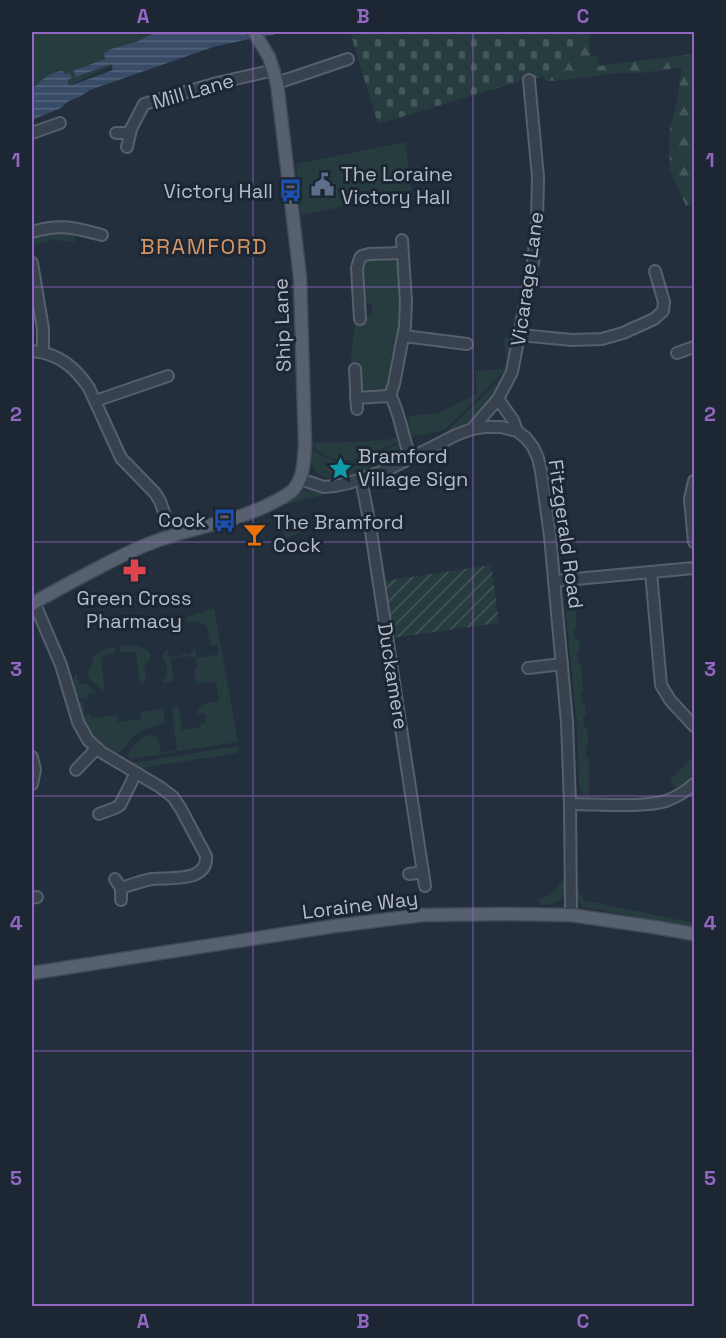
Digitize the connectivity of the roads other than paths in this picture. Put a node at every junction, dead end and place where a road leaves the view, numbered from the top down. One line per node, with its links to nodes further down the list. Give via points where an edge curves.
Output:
1 (257, 36): 3 (main road, Ship Lane)
2 (348, 59): 3 (street, Mill Lane)
3 (275, 76): 8 (street, Mill Lane, via 217,83 144,104); 31 (main road, Ship Lane, via 300,277 305,444)
4 (529, 80): 17 (street, Vicarage Lane, via 538,177 537,222)
5 (60, 123): 6 (street)
6 (32, 133)
7 (116, 133): 8 (street)
8 (130, 133): 9 (street, Mill Lane)
9 (128, 147)
10 (32, 231): 11 (street, via 57,226)
11 (102, 235)
12 (402, 240): 13 (street)
13 (402, 253): 16 (street, via 360,258); 18 (street)
14 (32, 263): 21 (street, via 43,329)
15 (655, 271): 17 (street, via 664,302 663,311 654,319 602,339)
16 (360, 319)
17 (520, 335): 26 (street, Vicarage Lane, via 512,372)
18 (404, 336): 19 (street); 25 (street)
19 (467, 344)
20 (694, 347): 22 (street)
21 (37, 351): 27 (street, via 53,355 77,371)
22 (677, 353)
23 (355, 369): 25 (street, via 356,403)
24 (168, 375): 27 (street)
25 (390, 395): 30 (street)
26 (498, 399): 28 (street, Vicarage Lane); 29 (street, Fitzgerald Road)
27 (95, 400): 34 (street, via 121,458 160,501)
28 (472, 429): 29 (street, via 497,427); 30 (street)
29 (518, 431): 38 (street, Fitzgerald Road, via 538,458)
30 (411, 458): 32 (street)
31 (300, 479): 32 (street, via 328,487); 34 (main road, via 289,493 260,509)
32 (361, 479): 51 (street, Duckamere)
33 (694, 481): 35 (street, via 690,499)
34 (172, 535): 39 (main road, via 131,551)
35 (694, 542)
36 (694, 568): 37 (street)
37 (651, 572): 38 (street); 42 (street, via 661,685)
38 (554, 581): 40 (street, Fitzgerald Road)
39 (33, 603): 43 (street, via 61,665 78,722)
40 (562, 664): 41 (street); 49 (street, Fitzgerald Road)
41 (528, 668)
42 (694, 726)
43 (97, 748): 45 (street); 46 (street)
44 (32, 757): 47 (street)
45 (76, 770)
46 (136, 773): 50 (street, via 120,805); 54 (street, via 173,797 207,862 188,877 149,880)
47 (32, 784)
48 (694, 784): 49 (street, via 684,793 660,802)
49 (570, 804): 55 (street, Fitzgerald Road)
50 (99, 814)
51 (423, 872): 52 (street); 53 (street, Duckamere)
52 (409, 874)
53 (425, 886)
54 (119, 889)
55 (571, 915): 56 (main road, Loraine Way); 57 (main road, Loraine Way, via 423,915)
56 (694, 934)
57 (32, 973)

